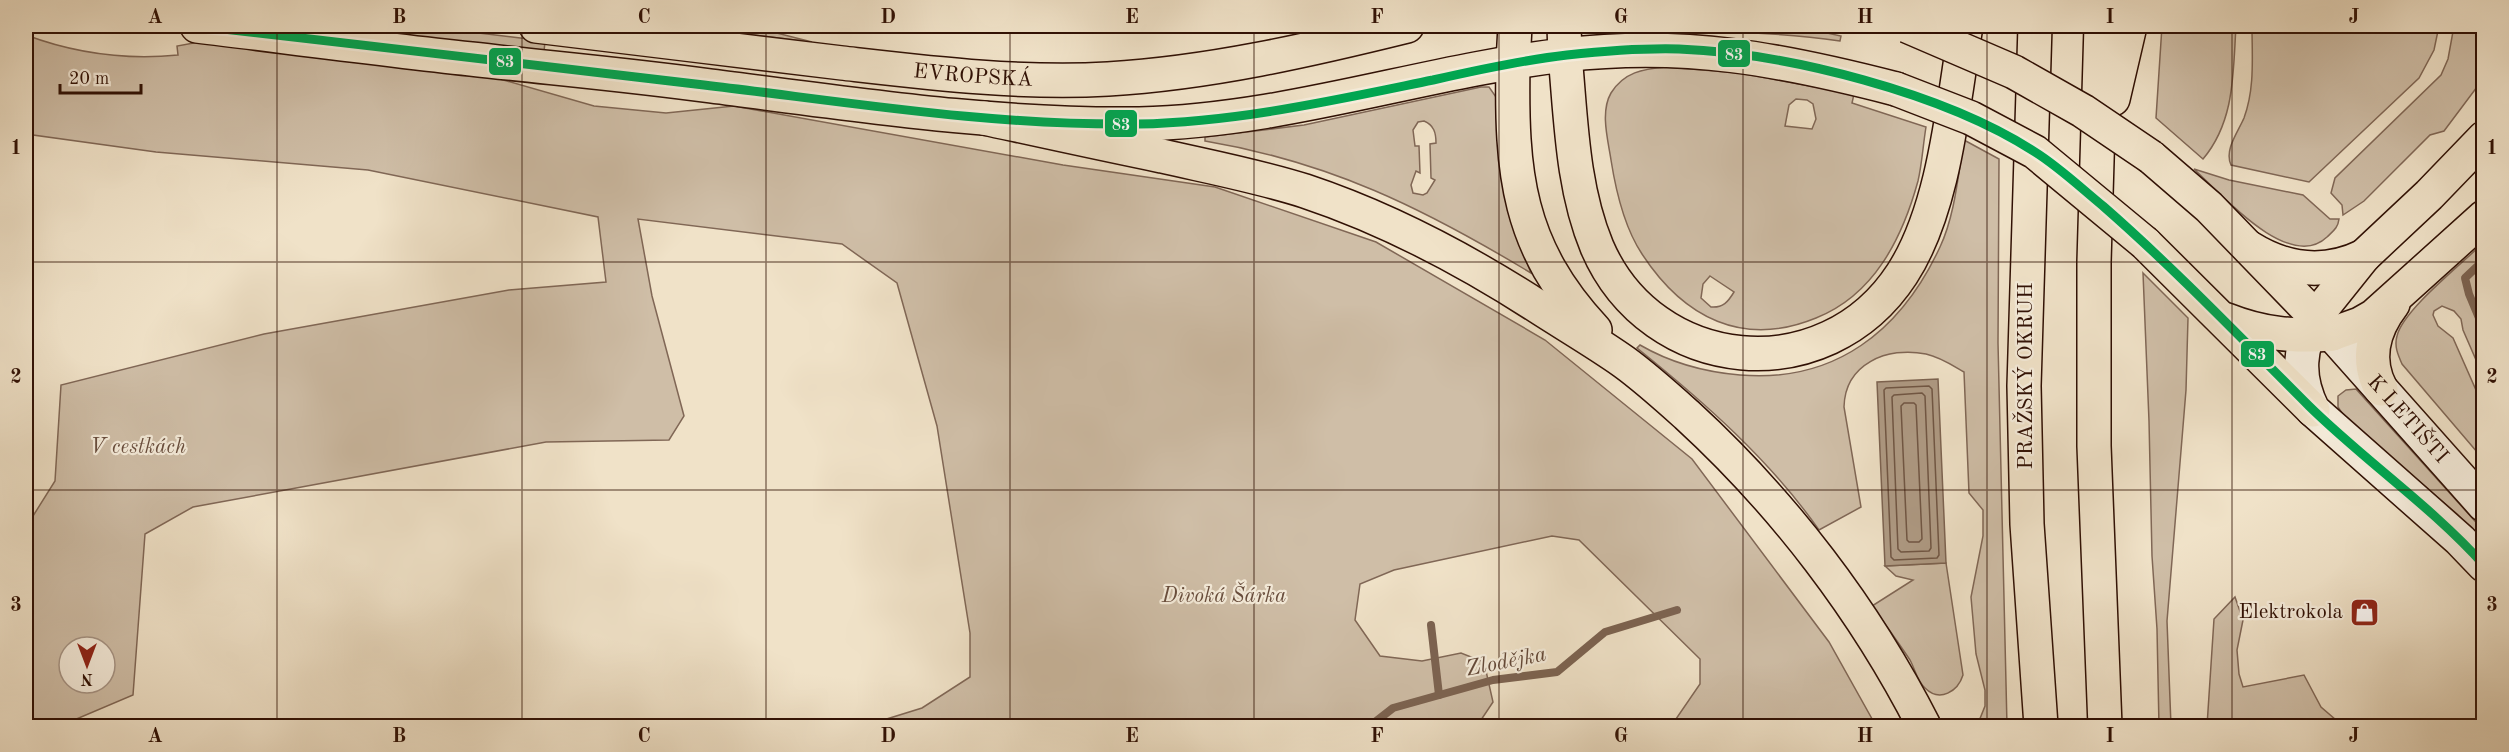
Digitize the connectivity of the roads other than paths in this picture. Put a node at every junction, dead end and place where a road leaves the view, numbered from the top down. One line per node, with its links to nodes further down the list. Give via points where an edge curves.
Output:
1 (197, 26): 12 (main road, EVROPSKÁ)
2 (536, 26): 3 (main road, EVROPSKÁ, via 951,76 1051,80 1108,79 1221,66)
3 (1407, 26)
4 (1515, 26): 11 (main road)
5 (1907, 26): 16 (main road, bridge, via 2014,72 2084,111 2151,157)
6 (1966, 26): 10 (main road, via 1938,181 1919,243 1903,273 1872,310 1845,330 1812,345 1762,354 1715,349 1675,333 1640,308 1613,276 1597,247 1580,185)
7 (2035, 26): 27 (main road, PRAŽSKÝ OKRUH, via 2024,386 2027,524)
8 (2101, 26): 14 (main road)
9 (2130, 26): 14 (main road, via 2111,104)
10 (1565, 40): 11 (main road, EVROPSKÁ); 19 (main road, EVROPSKÁ, bridge, via 1724,53 1797,65 1896,89 1971,118 2035,152 2145,243)
11 (1513, 63): 12 (main road, EVROPSKÁ, via 1323,103 1212,120 1105,124); 21 (main road, via 1514,152 1537,249 1575,309)
12 (984, 118): 21 (main road, via 1245,174 1357,210 1413,234 1491,276)
13 (2484, 138): 17 (main road)
14 (2095, 202): 28 (main road, via 2094,446)
15 (2484, 217): 18 (main road)
16 (2250, 248): 17 (main road, via 2297,268 2332,268); 20 (main road, via 2293,291)
17 (2364, 256): 20 (main road)
18 (2405, 289): 20 (main road, via 2360,324); 22 (main road, via 2380,320 2374,338 2373,369)
19 (2222, 319): 20 (main road, via 2263,332); 23 (main road, EVROPSKÁ)
20 (2318, 328): 22 (main road, K LETIŠTI); 23 (main road, via 2301,355 2301,371)
21 (1625, 363): 26 (main road, via 1715,442 1789,523 1853,608)
22 (2381, 389): 24 (main road, K LETIŠTI)
23 (2313, 410): 25 (main road)
24 (2484, 504)
25 (2484, 565)
26 (1924, 726)
27 (2041, 726)
28 (2105, 726)

